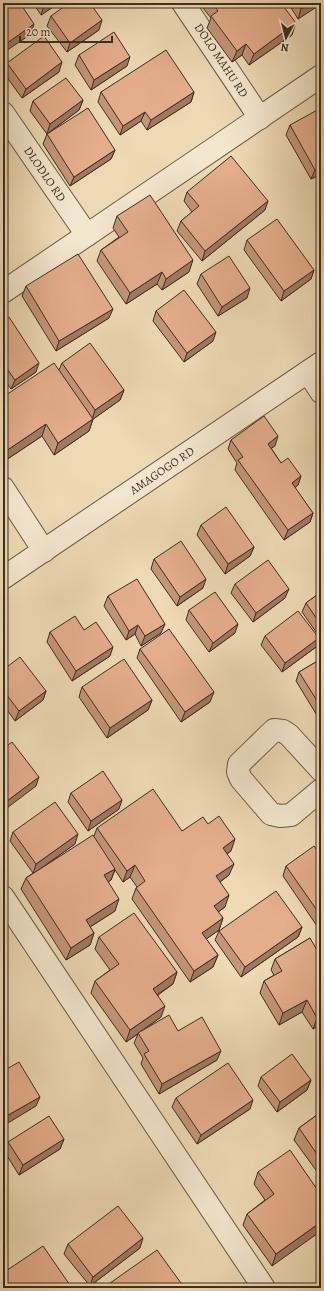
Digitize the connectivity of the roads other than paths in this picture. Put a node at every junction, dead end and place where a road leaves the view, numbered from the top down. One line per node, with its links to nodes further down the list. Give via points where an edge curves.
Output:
1 (182, 3): 4 (street, DOLO MAHU RD)
2 (321, 76): 4 (street)
3 (3, 113): 5 (street, DLODLO RD)
4 (260, 118): 5 (street)
5 (87, 235): 6 (street)
6 (3, 292)
7 (314, 368): 8 (street); 10 (street, AMAGOGO RD)
8 (321, 392)
9 (3, 488): 10 (street)
10 (44, 551): 11 (street, AMAGOGO RD)
11 (3, 578)
12 (321, 770): 13 (street, via 289,735 274,730 239,764 238,772 271,814 280,816 291,815)
13 (321, 790)
14 (3, 897): 15 (street)
15 (264, 1288)

